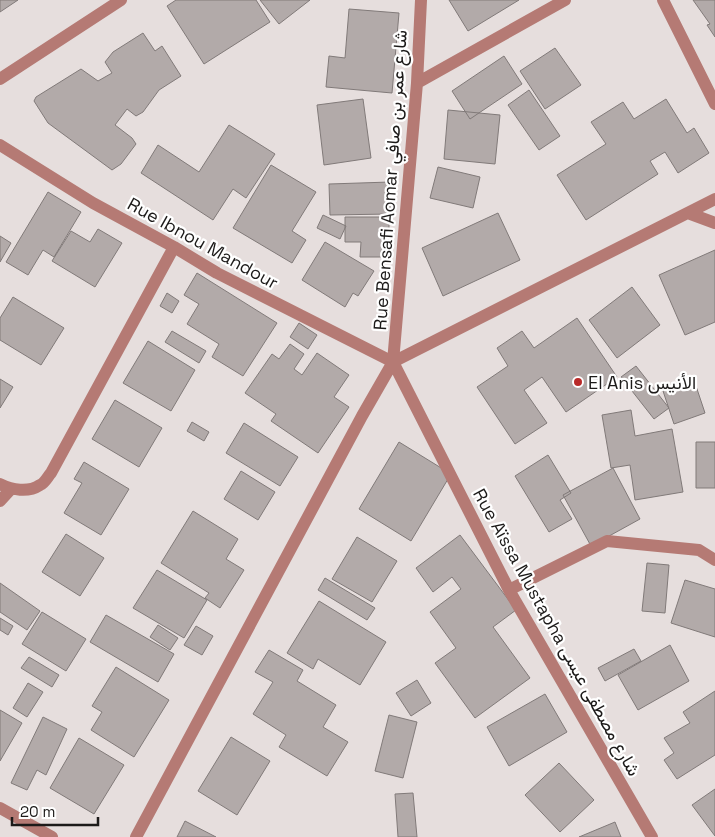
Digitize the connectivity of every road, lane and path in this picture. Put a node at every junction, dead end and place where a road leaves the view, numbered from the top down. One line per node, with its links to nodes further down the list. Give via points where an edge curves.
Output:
1 (121, 0): 5 (street)
2 (421, 0): 6 (street, Rue Bensafi Aomar شارع عمر بن صافي)
3 (565, 0): 6 (street)
4 (663, 0): 7 (street)
5 (0, 78)
6 (418, 83): 13 (street, Rue Bensafi Aomar شارع عمر بن صافي)
7 (715, 104)
8 (0, 145): 12 (street, Rue Ibnou Mandour, via 93,203)
9 (715, 199): 10 (street)
10 (688, 213): 11 (street); 13 (street)
11 (715, 223)
12 (174, 247): 13 (street, Rue Ibnou Mandour); 14 (street, via 51,473 41,485 26,489)
13 (393, 362): 17 (street, Rue Aïssa Mustapha شارع مصطفى عيسى); 20 (street)
14 (5, 487): 15 (street)
15 (0, 501)
16 (715, 560): 17 (street, via 699,550 607,541)
17 (509, 590): 21 (street, Rue Aïssa Mustapha شارع مصطفى عيسى)
18 (0, 808): 19 (street)
19 (52, 837)
20 (136, 837)
21 (652, 837)

